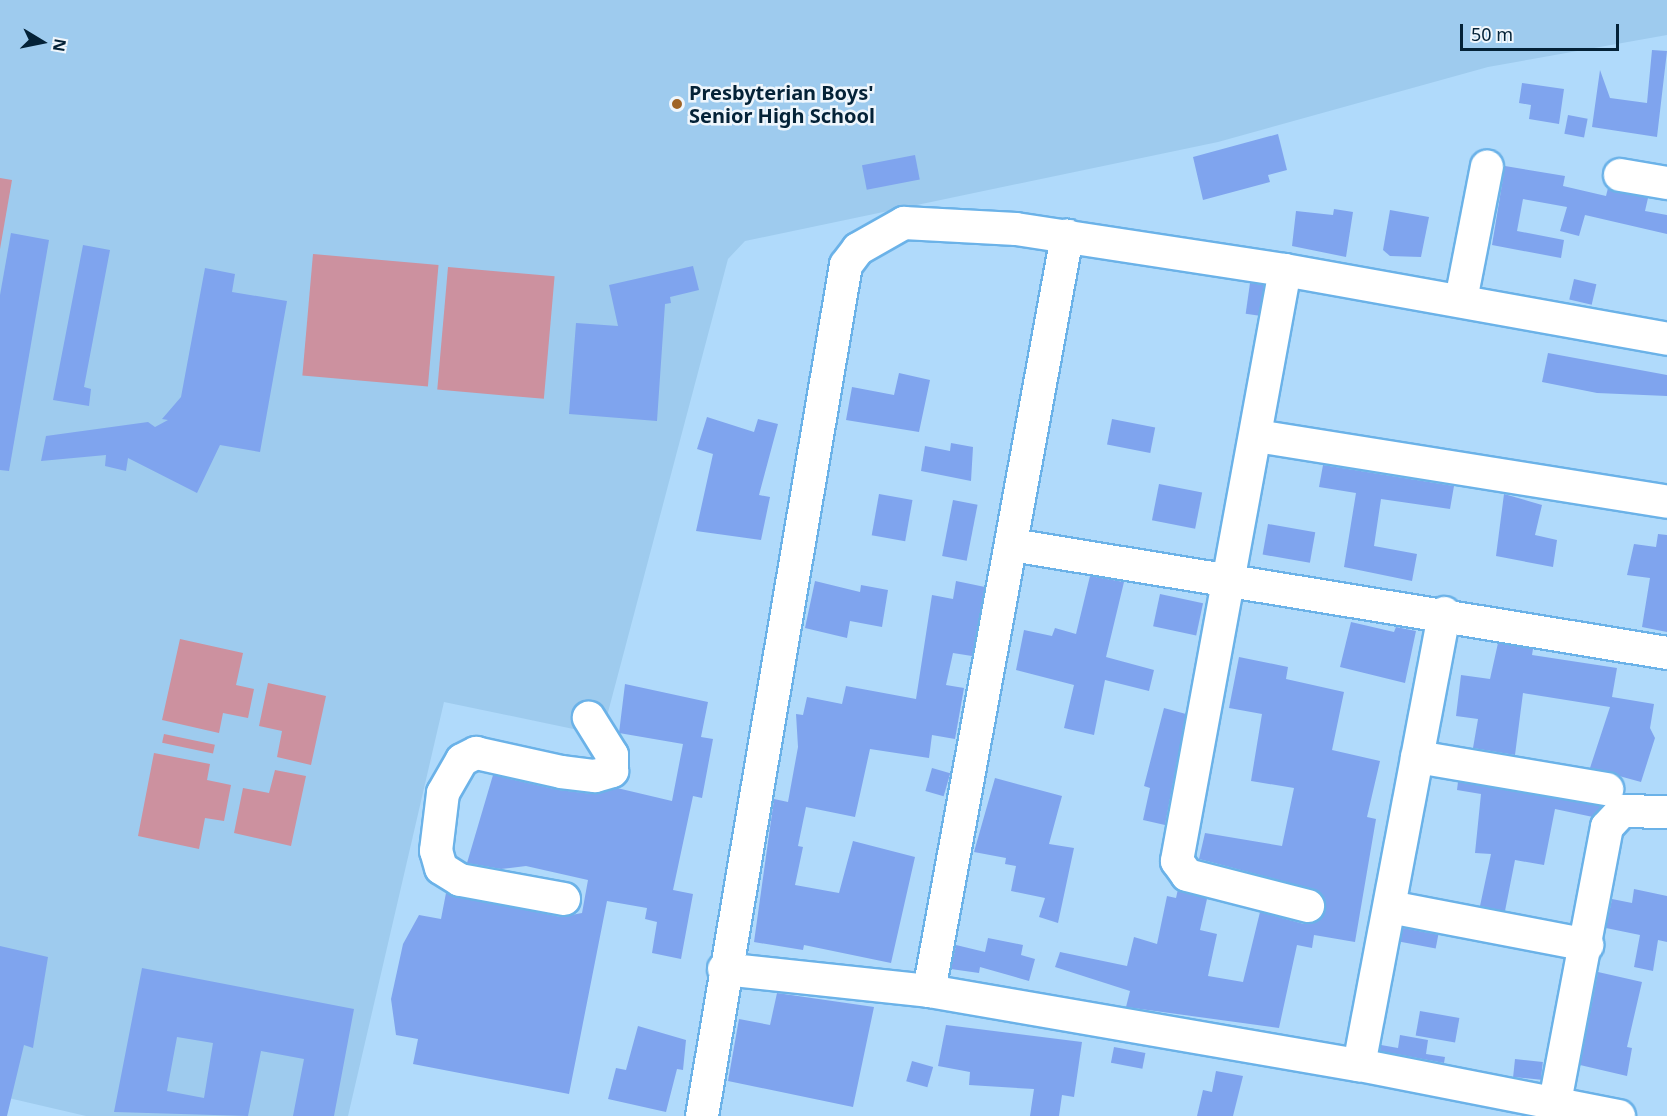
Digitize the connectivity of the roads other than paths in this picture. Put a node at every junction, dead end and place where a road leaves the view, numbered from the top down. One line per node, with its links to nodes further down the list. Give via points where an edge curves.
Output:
1 (1487, 166): 6 (street)
2 (1620, 175): 3 (street)
3 (1667, 183)
4 (1067, 236): 5 (street); 10 (street); 22 (street, via 904,223 864,245 846,265)
5 (1285, 270): 6 (street); 8 (street)
6 (1461, 300): 7 (street)
7 (1667, 339)
8 (1257, 435): 9 (street); 11 (street)
9 (1667, 502)
10 (1011, 545): 11 (street); 23 (street)
11 (1228, 582): 12 (street); 19 (street, via 1177,861 1187,875)
12 (1444, 613): 13 (street); 15 (street)
13 (1667, 653)
14 (589, 718): 18 (street, via 612,755 612,771 595,776 561,772 476,753 462,760 443,793 436,851 441,868 460,880)
15 (1417, 757): 16 (street); 20 (street)
16 (1607, 789)
17 (1667, 812): 21 (street, via 1622,811 1607,827)
18 (564, 899)
19 (1308, 906)
20 (1390, 907): 21 (street); 24 (street)
21 (1587, 945): 25 (street)
22 (724, 969): 23 (street); 26 (street)
23 (929, 992): 24 (street)
24 (1359, 1065): 25 (street)
25 (1556, 1102): 27 (street)
26 (702, 1116)
27 (1619, 1116)

